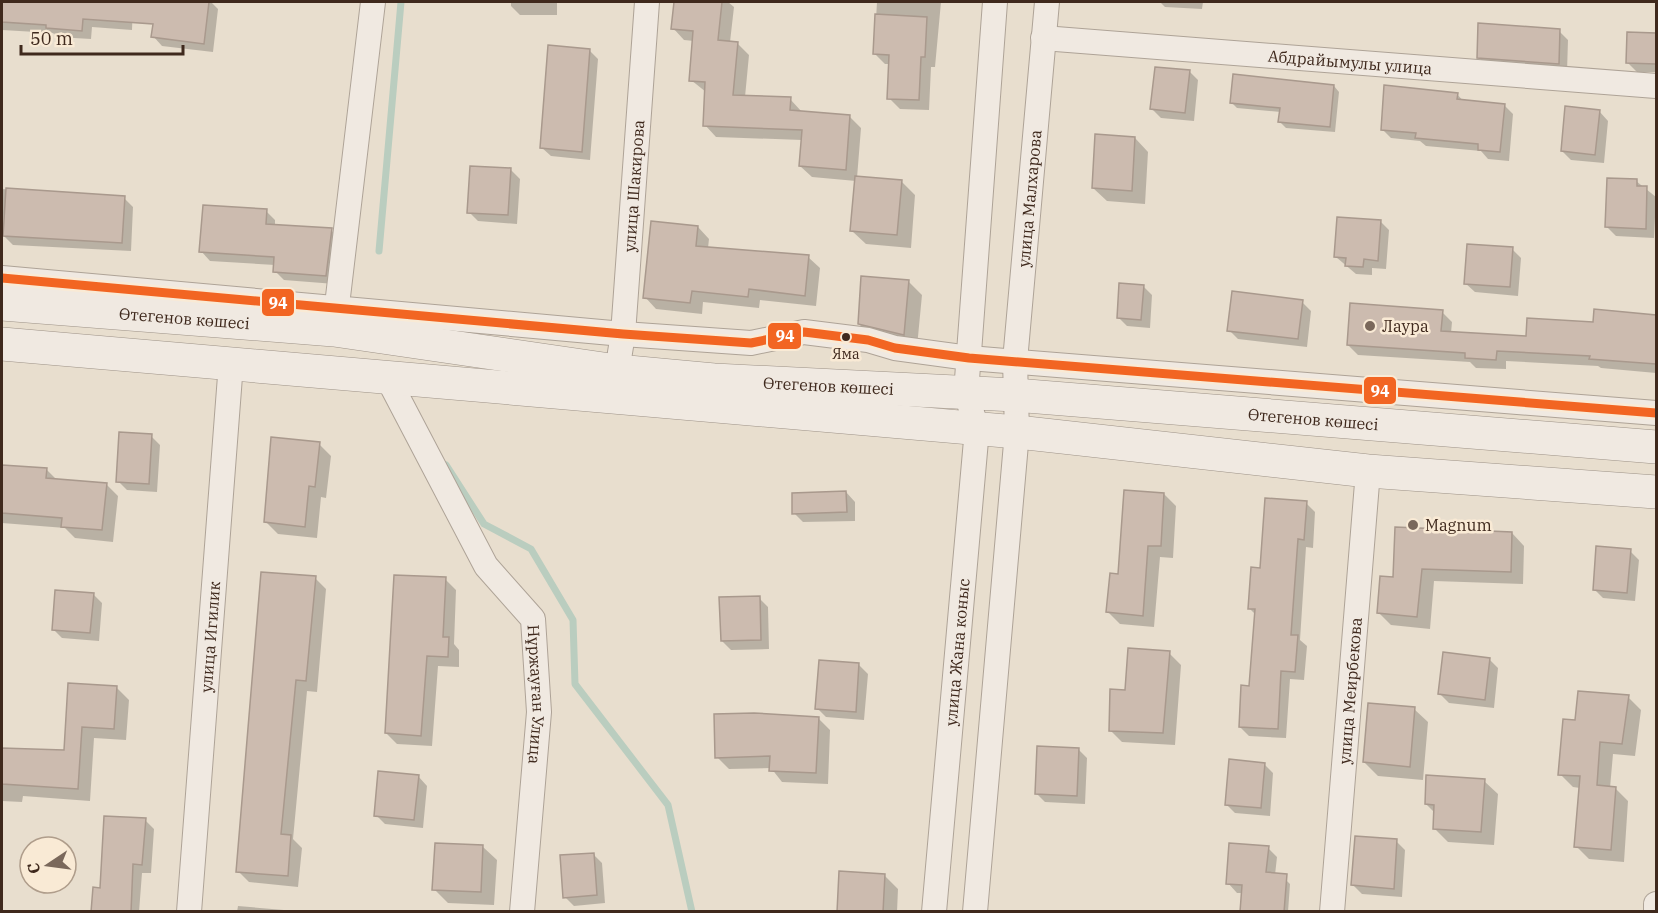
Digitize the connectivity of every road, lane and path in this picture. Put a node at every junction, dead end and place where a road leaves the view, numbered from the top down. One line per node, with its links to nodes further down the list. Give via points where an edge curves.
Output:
1 (373, 2): 10 (street)
2 (647, 2): 11 (street, улица Шакирова)
3 (995, 2): 14 (street)
4 (1047, 2): 5 (street, улица Малхарова)
5 (1043, 38): 6 (street, Абдрайымулы улица); 15 (street, улица Малхарова)
6 (1656, 86)
7 (2, 278): 10 (street)
8 (2, 304): 9 (main road, Өтегенов көшесі)
9 (57, 308): 10 (main road, Өтегенов көшесі); 13 (main road)
10 (336, 318): 11 (street); 17 (main road, Өтегенов көшесі)
11 (623, 334): 14 (street, via 751,343 804,332 868,339 895,348); 17 (street, улица Шакирова)
12 (2, 344): 13 (main road, Өтегенов көшесі)
13 (55, 348): 16 (main road, Өтегенов көшесі)
14 (969, 358): 15 (street); 19 (street)
15 (1015, 361): 20 (street, улица Малхарова); 21 (street)
16 (231, 363): 18 (main road, Өтегенов көшесі); 28 (street, улица Игилик)
17 (617, 371): 19 (main road, Өтегенов көшесі)
18 (386, 375): 22 (main road, Өтегенов көшесі); 29 (street, Нұржауған Улица, via 486,566 533,619 539,712)
19 (966, 393): 20 (main road, Өтегенов көшесі); 22 (street, улица Жана коныс)
20 (1015, 395): 23 (street); 24 (main road, Өтегенов көшесі)
21 (1656, 413)
22 (977, 429): 23 (main road, Өтегенов көшесі); 30 (street, улица Жана коныс)
23 (1017, 432): 25 (main road, Өтегенов көшесі); 31 (street)
24 (1656, 447)
25 (1368, 471): 26 (main road, Өтегенов көшесі); 32 (street, улица Меирбекова)
26 (1656, 492)
27 (1656, 904): 33 (street)
28 (189, 912)
29 (522, 912)
30 (934, 912)
31 (975, 912)
32 (1332, 912)
33 (1656, 912)

